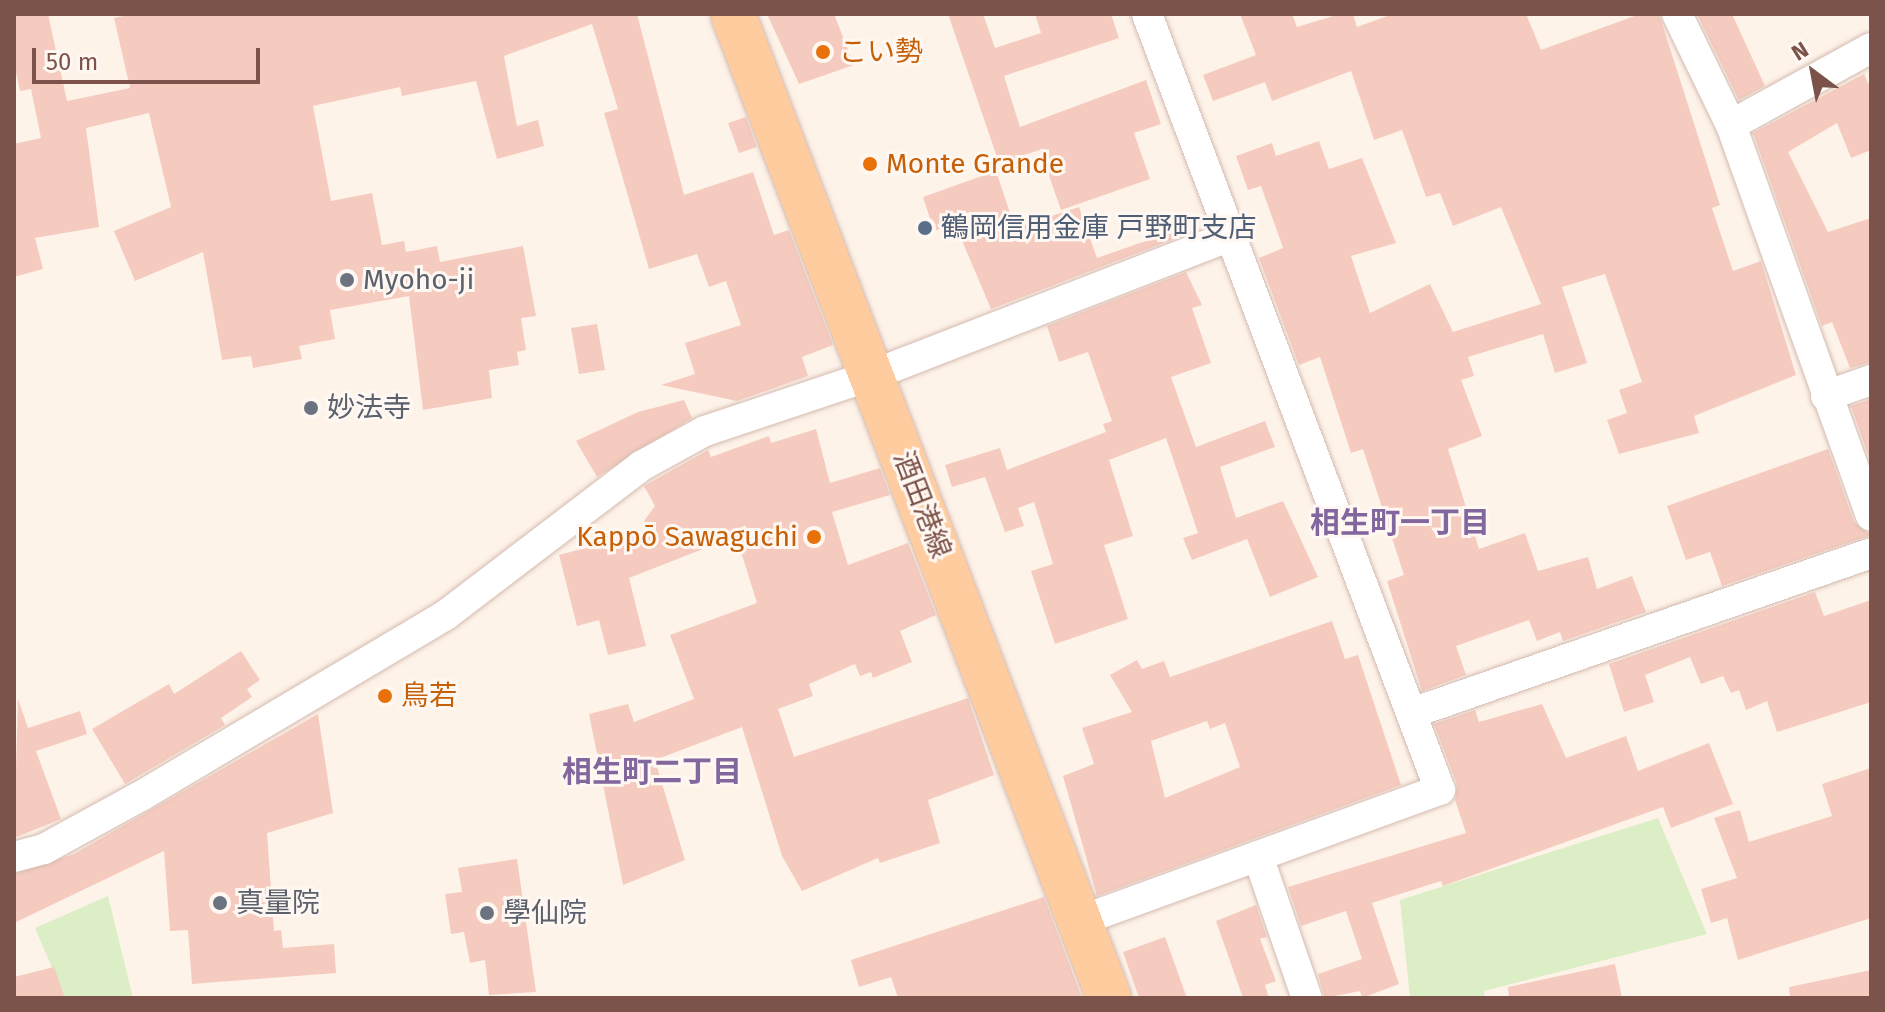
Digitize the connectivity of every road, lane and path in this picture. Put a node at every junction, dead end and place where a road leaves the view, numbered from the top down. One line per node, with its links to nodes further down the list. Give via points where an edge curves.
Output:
1 (733, 14): 7 (main road, 酒田港線)
2 (1147, 14): 6 (street)
3 (1677, 14): 5 (street)
4 (1871, 48): 5 (street)
5 (1731, 125): 9 (street)
6 (1230, 236): 7 (street); 12 (street)
7 (872, 375): 14 (street, via 705,431 641,466 447,614 141,796 44,849); 15 (main road, 酒田港線)
8 (1871, 380): 9 (street)
9 (1826, 396): 10 (street)
10 (1871, 516)
11 (1871, 553): 12 (street)
12 (1415, 712): 13 (street, via 1440,790)
13 (1258, 856): 15 (street); 17 (street)
14 (14, 857)
15 (1082, 920): 16 (main road, 酒田港線)
16 (1109, 998)
17 (1307, 998)

